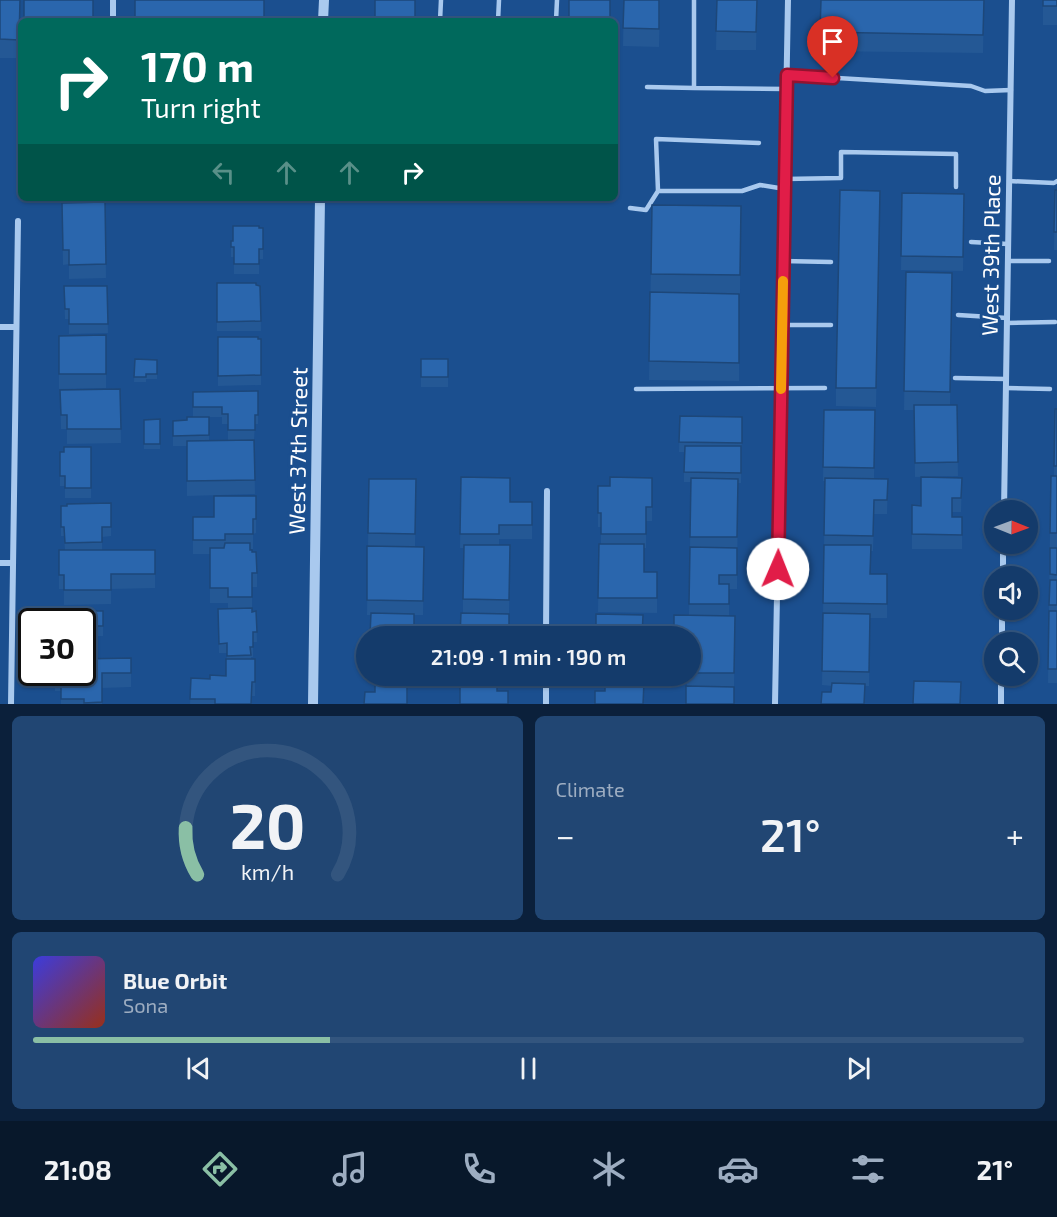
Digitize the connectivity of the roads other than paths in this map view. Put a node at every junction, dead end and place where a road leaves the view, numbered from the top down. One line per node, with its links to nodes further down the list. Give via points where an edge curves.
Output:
1 (113, 0): 9 (street)
2 (324, 0): 10 (street)
3 (441, 0): 11 (lane)
4 (499, 0): 12 (lane)
5 (556, 0): 13 (lane)
6 (694, 0): 16 (lane)
7 (788, 0): 14 (street)
8 (1012, 0): 18 (street, West 39th Place)
9 (113, 18)
10 (323, 18)
11 (440, 18)
12 (498, 18)
13 (556, 18)
14 (787, 75): 17 (street); 18 (lane)
15 (647, 87): 16 (lane)
16 (694, 88): 17 (lane)
17 (786, 88): 20 (street)
18 (1011, 90): 21 (street, West 39th Place)
19 (759, 143): 25 (lane, via 656,139)
20 (785, 179): 23 (lane, via 841,178 842,152 956,154); 24 (street)
21 (1009, 181): 22 (lane); 30 (street, West 39th Place)
22 (1057, 181)
23 (956, 187)
24 (785, 189): 25 (lane, via 760,185 742,191); 31 (street)
25 (658, 191): 27 (lane, via 646,210)
26 (320, 201): 57 (street, West 37th Street)
27 (630, 208)
28 (18, 221): 41 (street)
29 (971, 242): 30 (lane)
30 (1008, 244): 32 (street, West 39th Place)
31 (783, 261): 34 (lane); 38 (street)
32 (1008, 261): 33 (lane); 36 (street, West 39th Place)
33 (1049, 261)
34 (831, 262)
35 (958, 315): 36 (lane)
36 (1007, 320): 37 (lane); 43 (street, West 39th Place)
37 (1055, 322)
38 (782, 325): 39 (lane); 47 (street)
39 (831, 325)
40 (0, 327): 41 (street)
41 (16, 327): 52 (street)
42 (955, 378): 43 (lane)
43 (1006, 380): 45 (street, West 39th Place)
44 (825, 388): 47 (lane)
45 (1006, 388): 48 (lane); 50 (street, West 39th Place)
46 (636, 389): 47 (lane)
47 (781, 389): 59 (street)
48 (1050, 389)
49 (547, 491): 53 (street)
50 (1004, 500)
51 (0, 563): 52 (street)
52 (13, 563): 56 (street)
53 (546, 626)
54 (546, 686): 58 (street)
55 (1001, 686): 60 (street)
56 (11, 704)
57 (313, 704)
58 (546, 704)
59 (775, 704)
60 (1000, 704)

